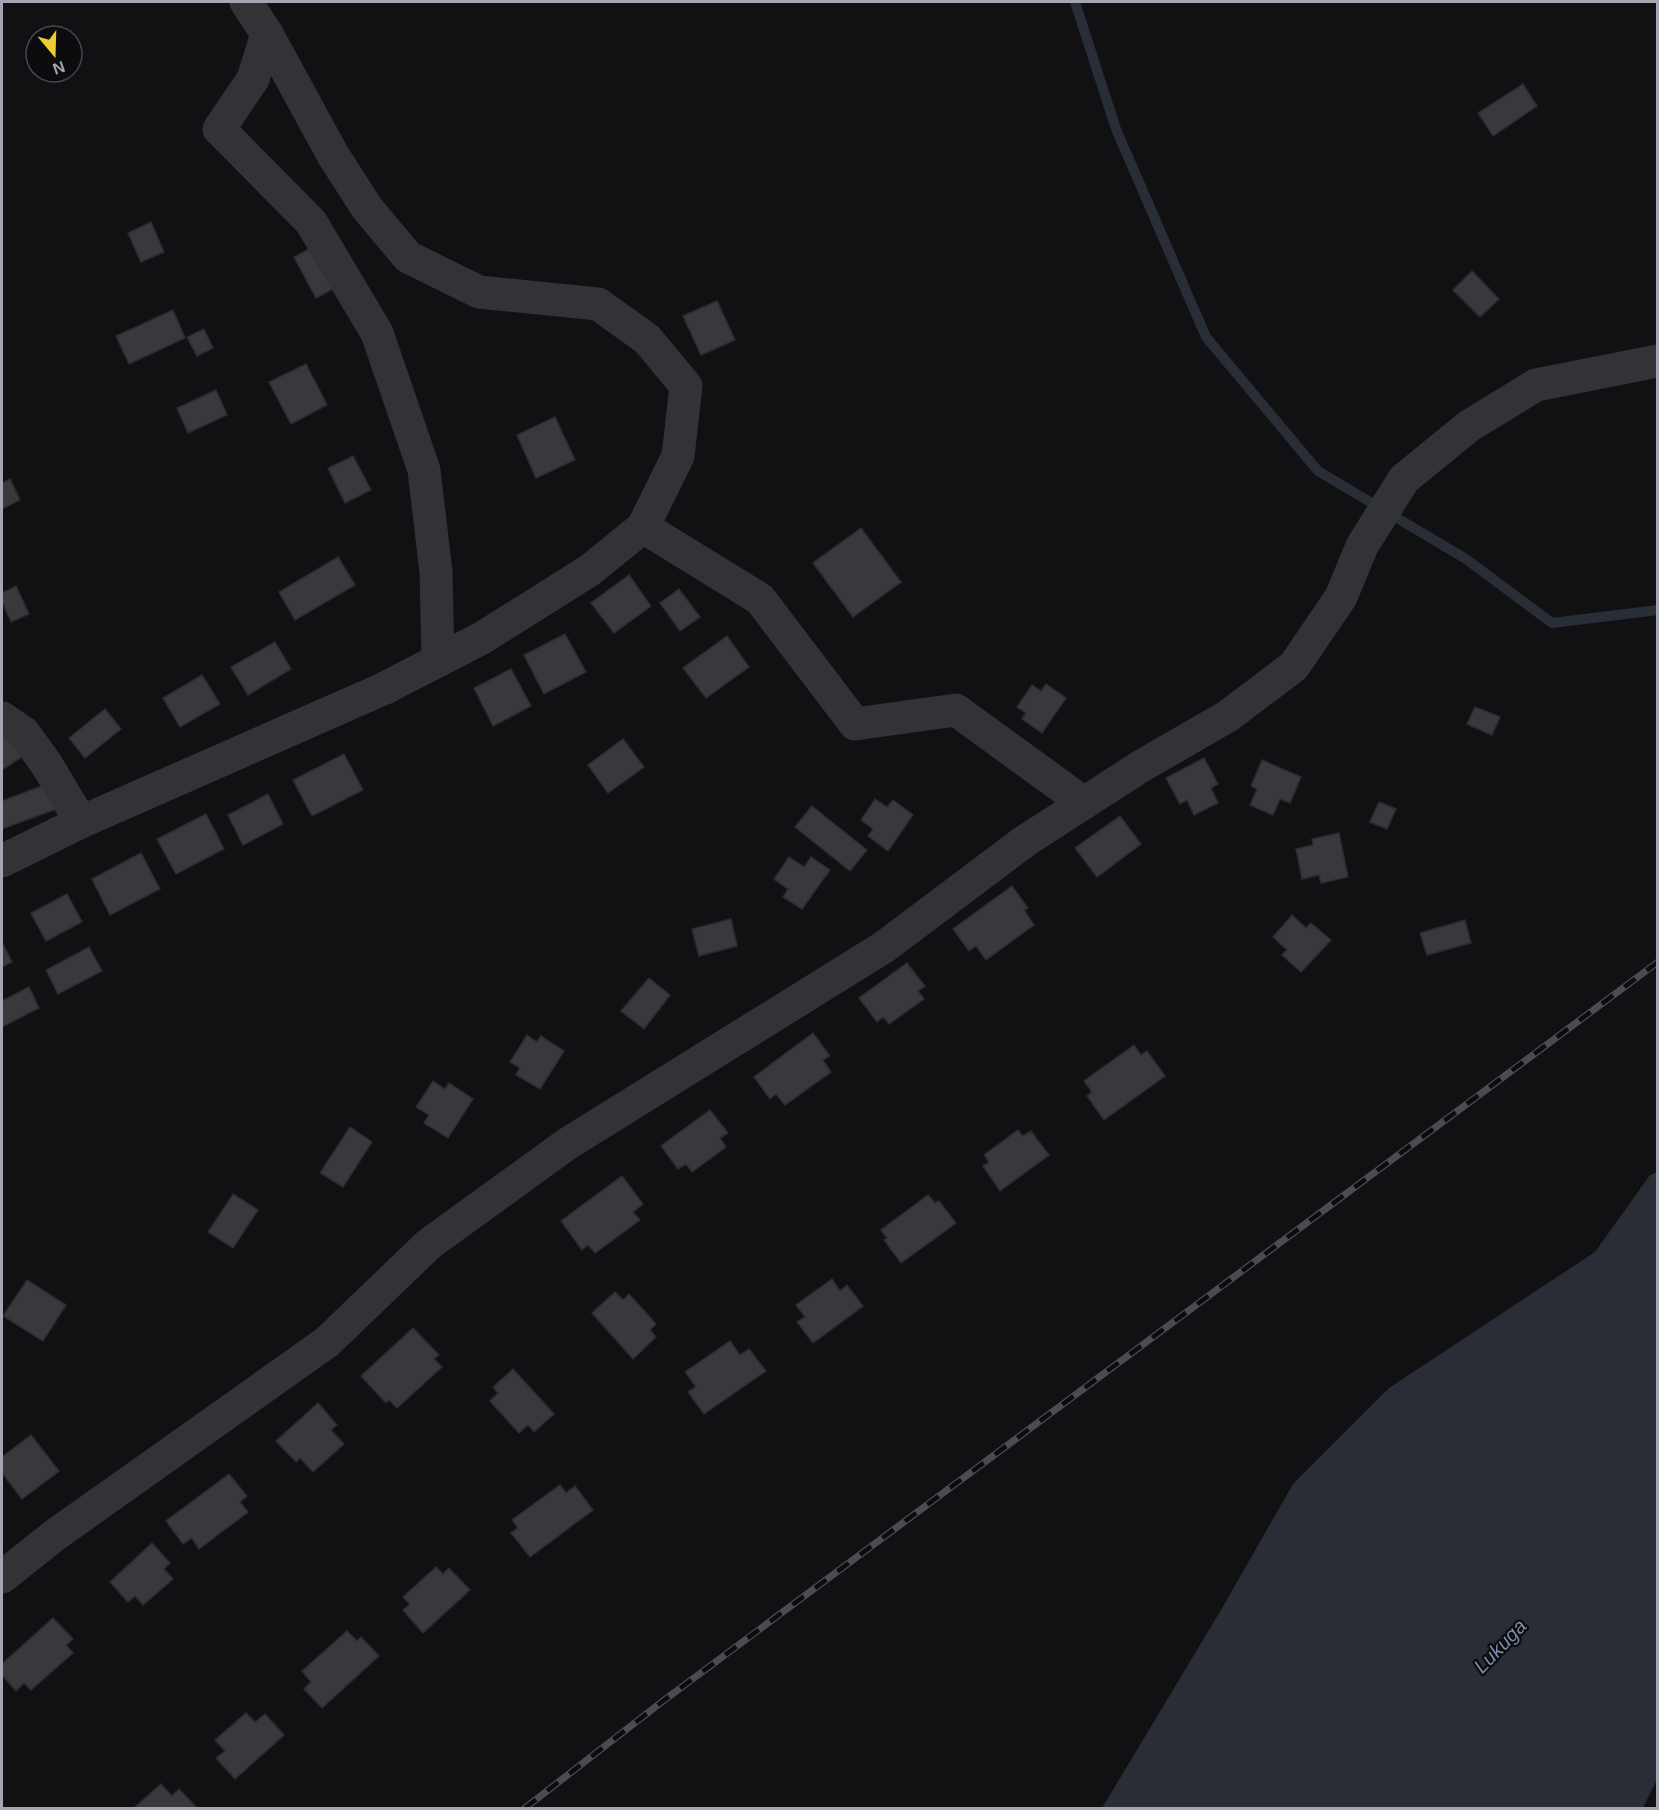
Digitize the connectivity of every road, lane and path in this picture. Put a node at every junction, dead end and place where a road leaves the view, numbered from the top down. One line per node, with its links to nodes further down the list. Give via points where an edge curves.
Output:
1 (246, 2): 2 (street)
2 (267, 34): 4 (street, via 355,190 408,257 479,292 598,304 647,339 687,386 678,456); 5 (street, via 253,79 219,129 311,222 377,333 424,470 436,572)
3 (1658, 362): 7 (street, via 1536,385 1469,426 1404,479 1362,546 1341,597 1294,666 1228,716)
4 (643, 527): 5 (street, via 590,570); 7 (street, via 760,599 855,724 956,710)
5 (438, 661): 8 (street)
6 (2, 718): 8 (street, via 24,733)
7 (1084, 802): 10 (street, via 1025,841 884,947 567,1144 429,1244 327,1342)
8 (81, 822): 9 (street)
9 (2, 861)
10 (2, 1576)

